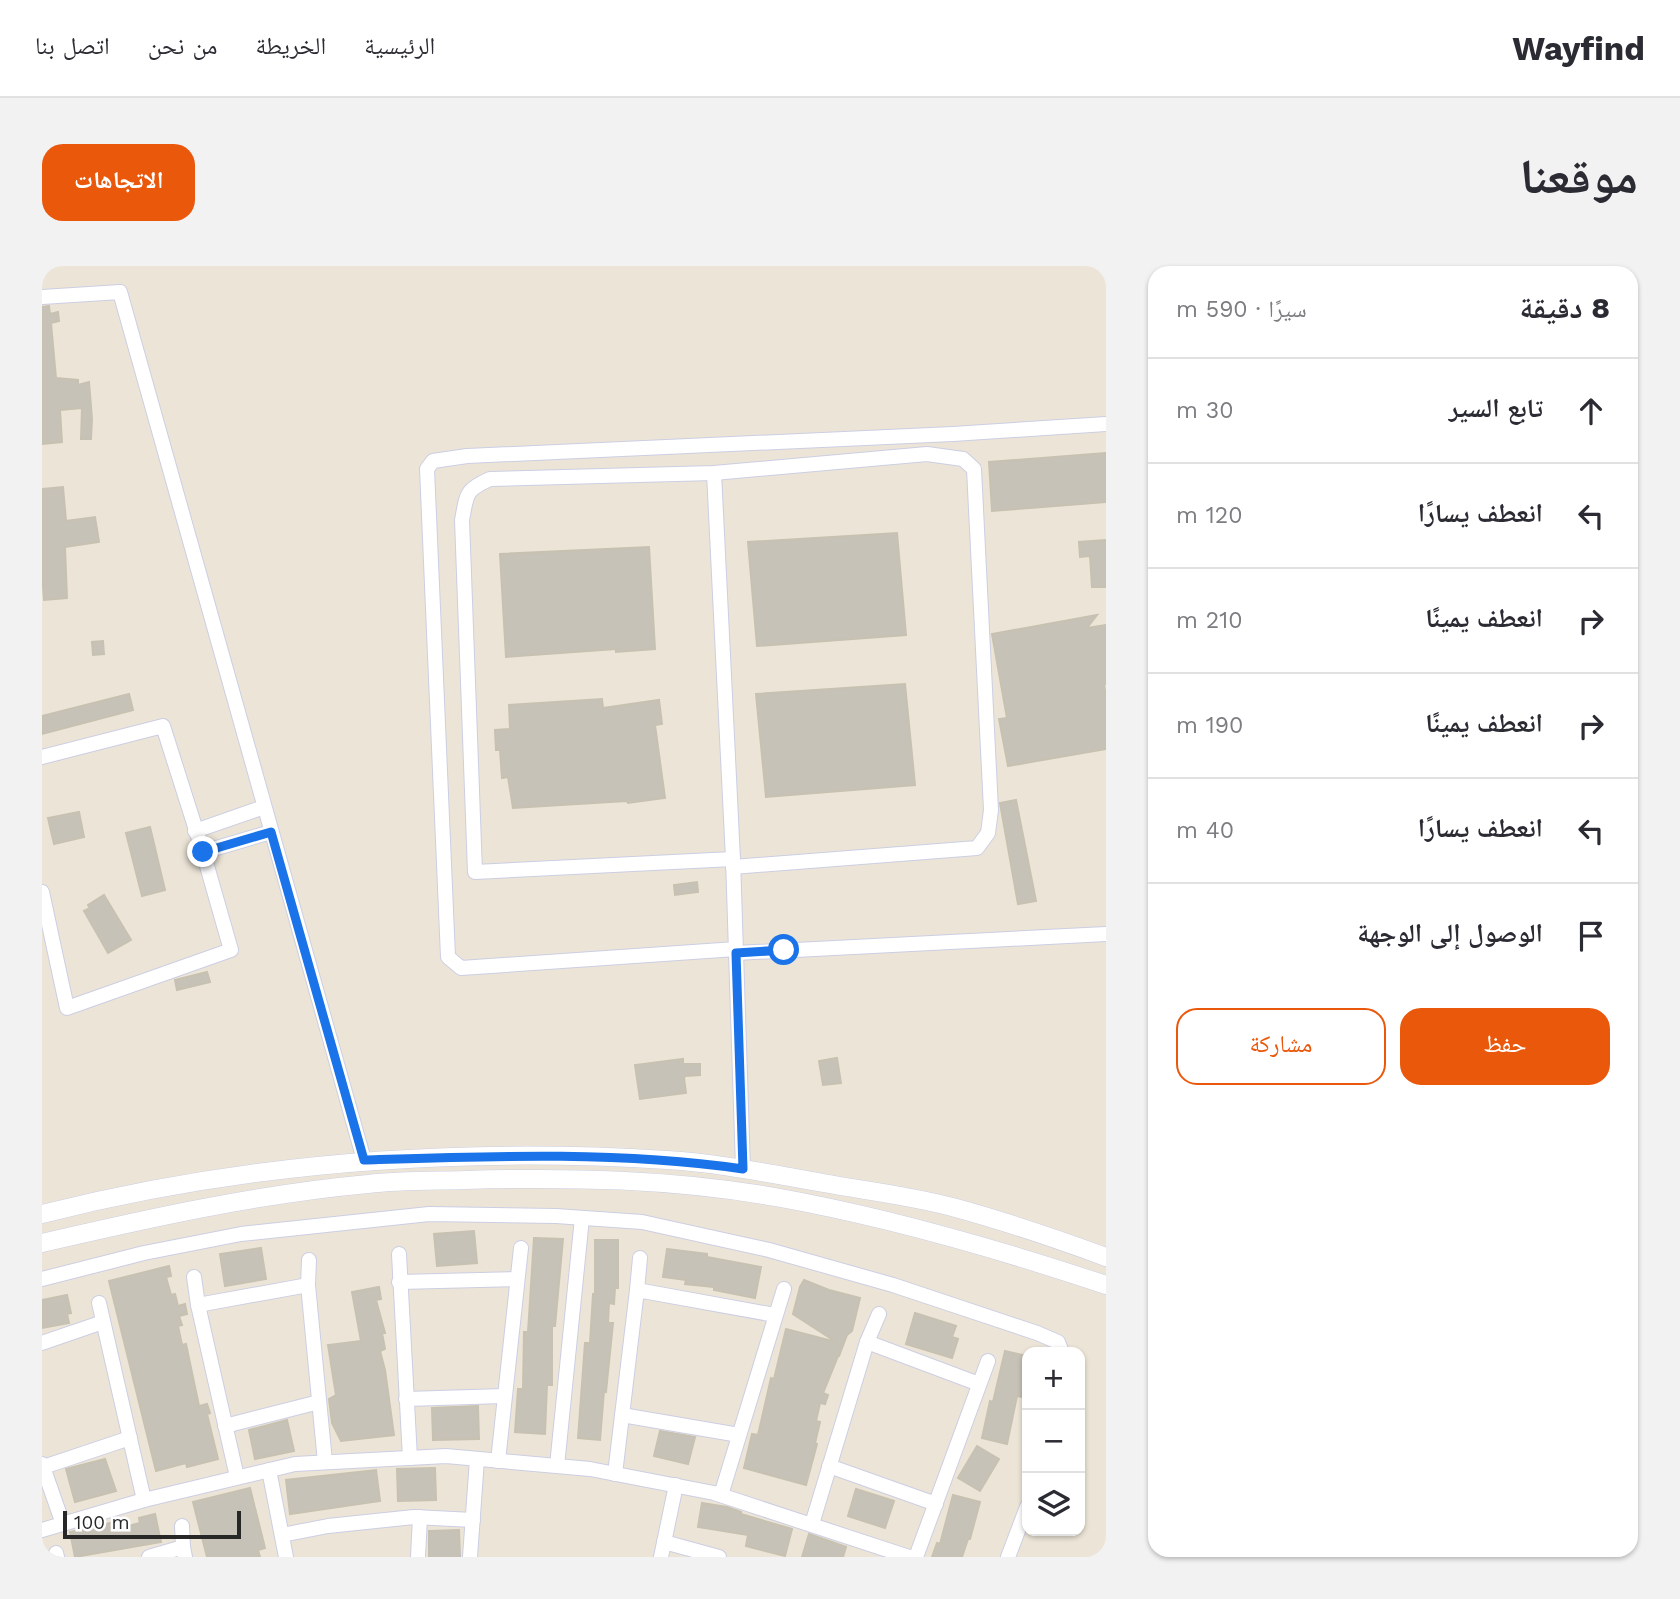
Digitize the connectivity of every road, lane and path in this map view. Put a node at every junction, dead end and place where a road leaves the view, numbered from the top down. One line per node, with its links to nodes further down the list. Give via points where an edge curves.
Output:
1 (42, 297): 5 (street, via 120,292)
2 (1106, 424): 12 (street, via 467,456 433,461 427,469 448,957 461,968)
3 (714, 473): 9 (street); 9 (street, via 490,479 474,486 467,496 462,520 475,872); 9 (street, via 927,454 963,458 974,469 992,810 988,834 977,848)
4 (42, 757): 6 (street, via 163,726)
5 (264, 807): 6 (street); 7 (street)
6 (195, 831): 8 (street)
7 (271, 832): 8 (street); 13 (street)
8 (203, 852): 10 (street, via 230,950 67,1008)
9 (733, 863): 12 (street)
10 (42, 892)
11 (1106, 934): 12 (street)
12 (736, 951): 14 (street)
13 (364, 1160): 14 (street, via 561,1157 668,1160); 15 (street, via 194,1181)
14 (743, 1169): 20 (street, via 954,1208)
15 (42, 1214)
16 (582, 1218): 24 (street, via 429,1214 241,1234 144,1252); 38 (street, via 642,1222 893,1284 1037,1333); 53 (street)
17 (42, 1242): 28 (street, via 196,1208 308,1190 372,1183 552,1177 776,1197 898,1223)
18 (521, 1248): 25 (street)
19 (399, 1254): 26 (street)
20 (1106, 1257)
21 (640, 1258): 30 (street)
22 (309, 1261): 27 (street)
23 (194, 1277): 32 (street)
24 (42, 1279)
25 (516, 1279): 26 (street); 41 (street)
26 (399, 1282): 42 (street)
27 (308, 1285): 32 (street); 43 (street)
28 (1106, 1285)
29 (784, 1289): 34 (street)
30 (637, 1290): 34 (street); 44 (street)
31 (100, 1303): 35 (street)
32 (198, 1305): 45 (street)
33 (879, 1314): 36 (street)
34 (775, 1315): 46 (street)
35 (103, 1322): 37 (street); 47 (street)
36 (867, 1342): 40 (street); 54 (street)
37 (42, 1343)
38 (1060, 1347)
39 (988, 1361): 40 (street)
40 (979, 1384): 61 (street)
41 (504, 1396): 42 (street); 50 (street)
42 (406, 1399): 48 (street)
43 (319, 1402): 45 (street); 51 (street)
44 (622, 1415): 46 (street); 56 (street)
45 (225, 1426): 57 (street)
46 (739, 1435): 59 (street)
47 (130, 1438): 52 (street); 60 (street)
48 (410, 1458): 49 (street); 51 (street)
49 (477, 1459): 50 (street); 63 (street)
50 (498, 1461): 53 (street)
51 (325, 1462): 55 (street)
52 (43, 1466): 65 (street)
53 (557, 1466): 56 (street)
54 (830, 1466): 61 (street); 66 (street)
55 (269, 1470): 57 (street); 69 (street)
56 (615, 1474): 58 (street)
57 (237, 1477): 60 (street)
58 (676, 1485): 59 (street); 70 (street)
59 (721, 1495): 66 (street)
60 (144, 1500): 65 (street)
61 (936, 1504): 79 (street)
62 (420, 1517): 63 (street); 69 (street); 74 (street)
63 (473, 1520): 75 (street)
64 (1022, 1520): 80 (street)
65 (63, 1524): 68 (street)
66 (812, 1524): 78 (street)
67 (182, 1526): 71 (street)
68 (42, 1530)
69 (282, 1535): 73 (street)
70 (664, 1542): 76 (street); 77 (street)
71 (184, 1552): 72 (street)
72 (149, 1557)
73 (286, 1557)
74 (418, 1557)
75 (470, 1557)
76 (661, 1557)
77 (719, 1557)
78 (909, 1557)
79 (916, 1557)
80 (1008, 1557)

